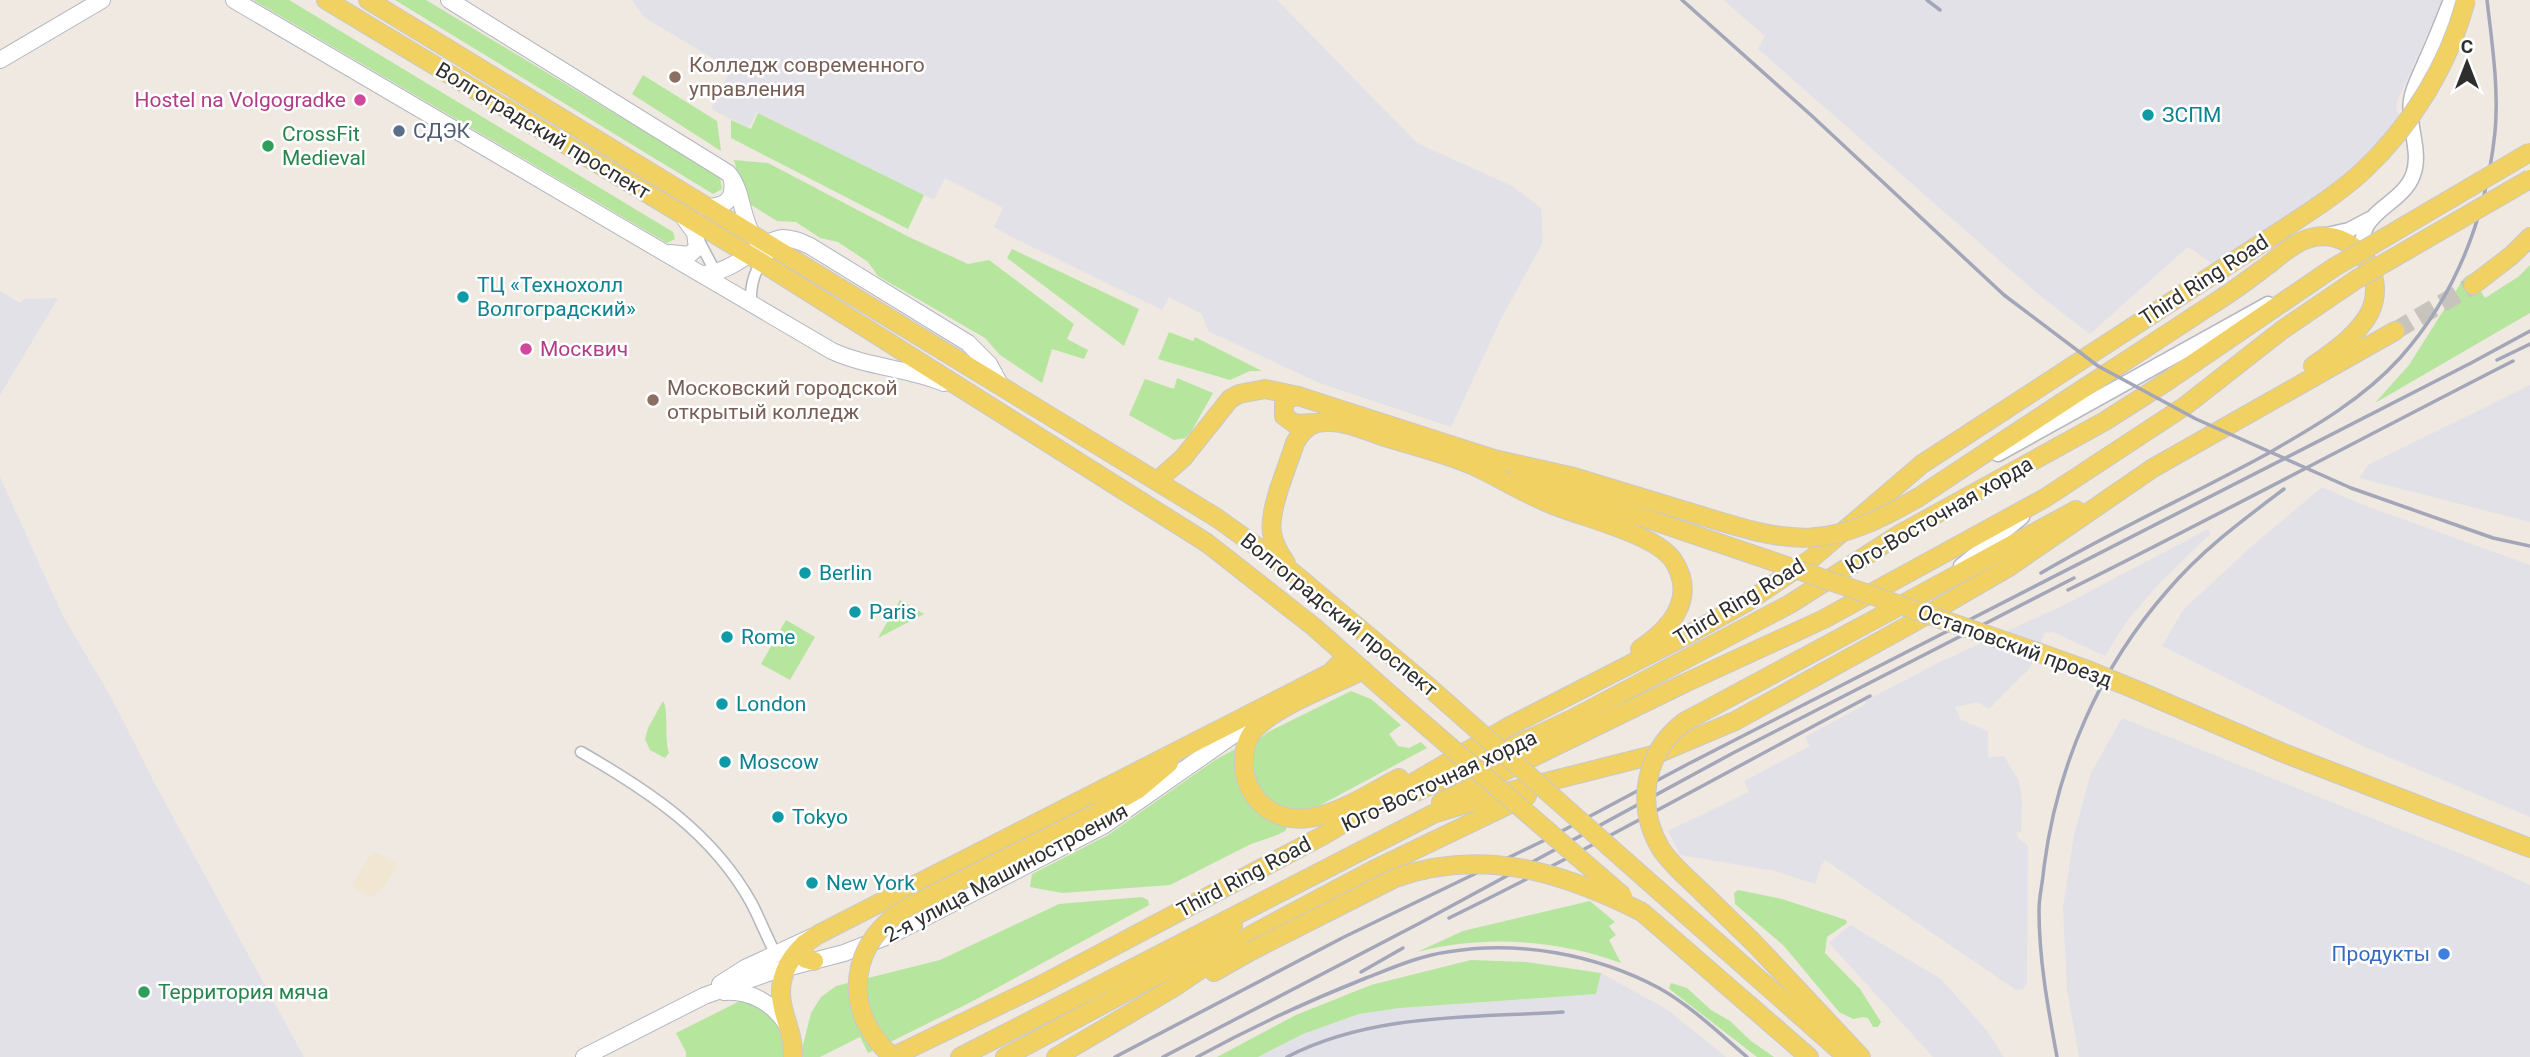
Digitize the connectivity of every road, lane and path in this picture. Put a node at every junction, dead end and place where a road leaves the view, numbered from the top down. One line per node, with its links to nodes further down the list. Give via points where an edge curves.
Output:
1 (102, 0): 8 (main road)
2 (234, 0): 19 (main road, Волгоградский проспект)
3 (326, 0): 13 (main road, Волгоградский проспект)
4 (368, 0): 12 (main road, Волгоградский проспект)
5 (449, 0): 10 (main road)
6 (2451, 0): 14 (street, via 2412,93 2414,174 2403,191)
7 (2466, 0): 41 (main road, Third Ring Road, bridge, via 2454,38 2418,105 2377,156 2344,187 1922,464 1811,559 1768,589)
8 (0, 60)
9 (2530, 152): 25 (main road, Юго-Восточная хорда, bridge)
10 (732, 178): 12 (main road, via 733,192 727,203); 18 (main road, via 746,225)
11 (2530, 179): 36 (main road, Юго-Восточная хорда, bridge, via 2357,279 2282,330 2185,406)
12 (705, 207): 18 (main road, Волгоградский проспект)
13 (682, 216): 15 (main road); 20 (main road, Волгоградский проспект)
14 (2374, 216): 17 (street, via 2349,230); 21 (street, via 2362,238)
15 (695, 233): 19 (main road, via 695,252 682,256); 22 (street)
16 (2530, 237): 23 (main road)
17 (2312, 238): 21 (main road, via 2347,242); 28 (main road, via 2293,246)
18 (766, 243): 20 (main road); 27 (main road, Волгоградский проспект); 27 (main road, via 781,238 810,246 968,343)
19 (667, 252): 22 (main road, Волгоградский проспект)
20 (755, 259): 22 (main road); 24 (street); 29 (main road, Волгоградский проспект)
21 (2370, 265): 31 (main road, via 2375,294 2363,323 2340,347)
22 (713, 277): 24 (main road, Волгоградский проспект)
23 (2473, 285)
24 (751, 302): 29 (main road, Волгоградский проспект, via 851,359 926,376)
25 (2267, 308): 28 (street); 47 (main road, Юго-Восточная хорда, via 2105,421 1900,534 1790,604 1572,719)
26 (2395, 331): 31 (main road, Third Ring Road)
27 (1002, 386): 35 (main road, Волгоградский проспект)
28 (2098, 388): 33 (main road, bridge, via 1919,497 1861,527 1813,539 1764,535 1574,477)
29 (966, 391): 39 (main road, Волгоградский проспект, via 1207,543)
30 (1298, 396): 32 (main road, via 1284,403 1284,416 1295,424); 33 (main road); 35 (main road, via 1265,389 1230,399 1183,458)
31 (2251, 412): 34 (main road, Third Ring Road)
32 (1314, 423): 37 (main road, via 1295,443 1271,526 1279,552); 41 (main road, via 1343,423 1470,465 1545,502 1639,536 1665,551 1681,582 1676,615 1659,636)
33 (1494, 459): 49 (main road, Остаповский проезд, bridge, via 1542,483 2090,671 2281,752)
34 (2153, 468): 38 (main road); 46 (main road, Third Ring Road, via 2009,567 1909,625 1735,721)
35 (1158, 480): 37 (main road, Волгоградский проспект)
36 (2045, 498): 38 (street); 48 (main road, Юго-Восточная хорда, via 1824,619 1479,782)
37 (1292, 572): 66 (main road, Волгоградский проспект, bridge)
38 (1944, 580): 67 (main road, bridge, via 1673,730 1658,750 1646,786 1650,827 1670,860)
39 (1347, 656): 40 (main road, Волгоградский проспект); 44 (main road, 2-я улица Машиностроения, via 1330,673)
40 (1363, 670): 42 (main road, 2-я улица Машиностроения); 51 (main road, Волгоградский проспект, bridge)
41 (1590, 684): 43 (main road, Third Ring Road)
42 (1268, 717): 43 (main road, via 1247,742 1243,761 1247,781 1267,809 1302,819 1333,811); 44 (main road, 2-я улица Машиностроения, via 1233,736)
43 (1508, 727): 47 (main road, Third Ring Road)
44 (1195, 748): 52 (main road, 2-я улица Машиностроения); 54 (main road, 2-я улица Машиностроения, via 1103,826 884,938); 61 (main road, bridge, via 1138,790 883,923 864,954 858,993 870,1031)
45 (581, 752): 53 (street, via 649,793 693,827 735,877)
46 (1627, 762): 48 (main road, Third Ring Road, via 1462,804); 58 (main road, via 1538,791 1373,870 1238,943)
47 (1324, 835): 61 (main road, Third Ring Road, via 1041,985)
48 (1366, 847): 50 (main road, Third Ring Road)
49 (2530, 848)
50 (1285, 890): 62 (main road, Third Ring Road); 63 (main road, via 1169,969)
51 (1642, 912): 58 (main road, bridge, via 1594,889 1526,869 1481,862 1414,871 1251,951); 65 (main road, Волгоградский проспект)
52 (811, 939): 53 (main road, 2-я улица Машиностроения); 54 (main road, via 803,953); 55 (main road)
53 (775, 953): 56 (main road, 2-я улица Машиностроения)
54 (814, 961): 55 (main road, 2-я улица Машиностроения)
55 (786, 968): 56 (main road, 2-я улица Машиностроения); 57 (main road, via 782,1000)
56 (704, 996): 57 (main road, via 729,992 754,996 779,1013); 59 (main road, 2-я улица Машиностроения)
57 (790, 1028): 60 (main road)
58 (1088, 1039): 64 (main road)
59 (584, 1057)
60 (793, 1057)
61 (893, 1057)
62 (960, 1057)
63 (1006, 1057)
64 (1056, 1057)
65 (1809, 1057)
66 (1847, 1057)
67 (1861, 1057)

